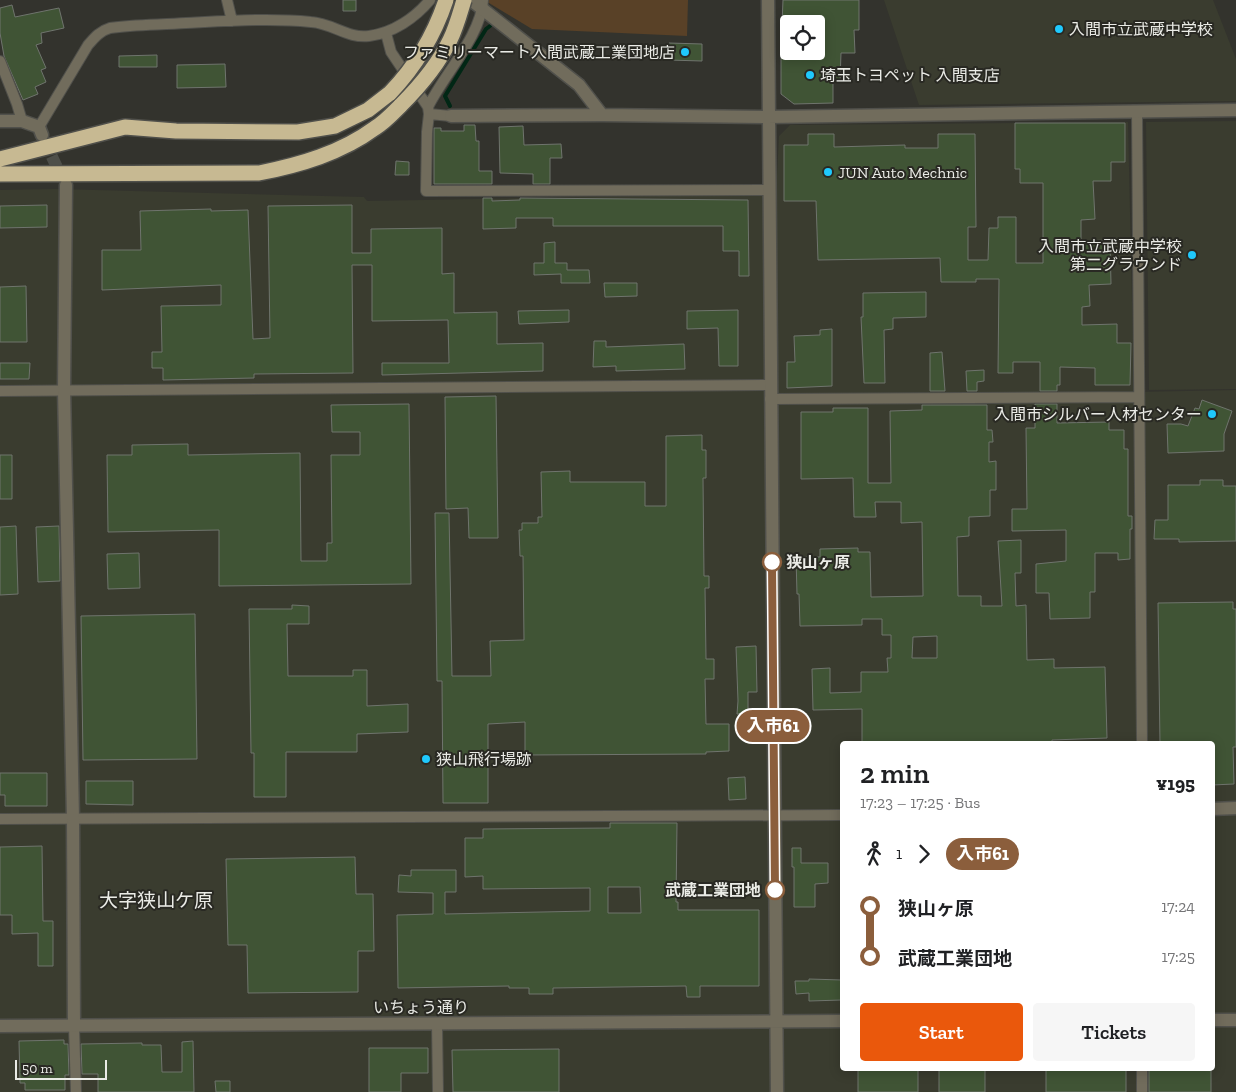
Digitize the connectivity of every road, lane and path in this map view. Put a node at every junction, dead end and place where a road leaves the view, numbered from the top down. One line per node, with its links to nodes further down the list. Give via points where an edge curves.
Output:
1 (227, 0): 8 (street)
2 (430, 0): 9 (street, via 408,20)
3 (446, 0): 20 (highway, bridge, via 427,46 390,93 368,110 336,126 298,132 176,131 125,127)
4 (464, 0): 21 (highway, bridge, via 451,39 438,62 402,105 376,128 341,148 296,166 259,173)
5 (471, 0): 7 (street)
6 (768, 0): 16 (street)
7 (483, 5): 11 (street, via 467,44 436,90); 14 (street, via 579,85)
8 (232, 21): 9 (street, via 315,22 352,36 364,37); 19 (street, via 103,30 88,45)
9 (386, 33): 11 (street, via 391,52)
10 (0, 61): 18 (street)
11 (428, 110): 15 (street); 23 (street, via 426,191)
12 (1236, 110): 13 (street)
13 (1137, 112): 16 (street); 27 (street)
14 (602, 115): 15 (street); 16 (street)
15 (451, 116)
16 (768, 117): 23 (street)
17 (0, 121): 18 (street)
18 (22, 121): 19 (street)
19 (40, 131)
20 (0, 159)
21 (0, 174)
22 (66, 185): 25 (street)
23 (769, 190): 24 (street)
24 (770, 385): 25 (street); 28 (street)
25 (64, 390): 26 (street); 34 (street)
26 (0, 391)
27 (1139, 397): 28 (street); 29 (street)
28 (770, 399): 33 (street)
29 (1142, 741)
30 (1236, 808): 31 (street)
31 (1215, 809)
32 (840, 814): 33 (street)
33 (774, 816): 34 (street); 36 (street)
34 (73, 818): 35 (street); 42 (street)
35 (0, 819)
36 (776, 1020): 37 (street, いちょう通り); 40 (street, いちょう通り); 46 (street)
37 (840, 1020)
38 (1215, 1020): 39 (street)
39 (1236, 1020)
40 (437, 1023): 42 (street, いちょう通り); 45 (street)
41 (0, 1026): 42 (street, いちょう通り)
42 (74, 1026): 44 (street)
43 (1142, 1071): 47 (street)
44 (76, 1092)
45 (438, 1092)
46 (777, 1092)
47 (1142, 1092)

